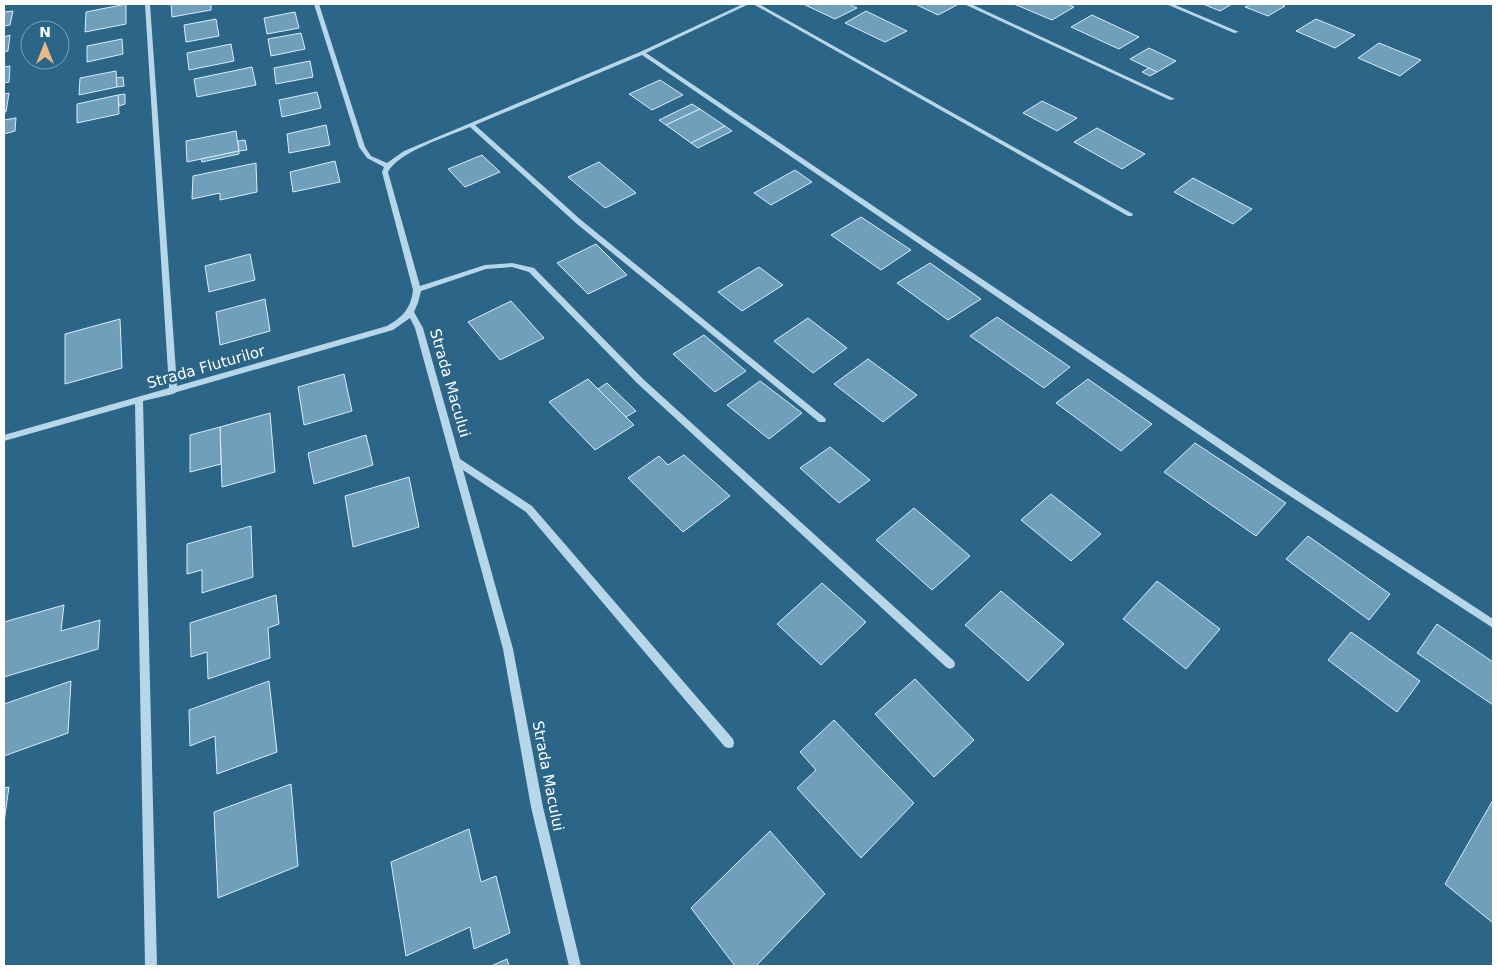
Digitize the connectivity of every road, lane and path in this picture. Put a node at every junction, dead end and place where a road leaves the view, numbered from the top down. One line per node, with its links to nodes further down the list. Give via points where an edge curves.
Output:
1 (147, 4): 15 (street)
2 (316, 4): 11 (street, via 362,147 369,157)
3 (747, 4): 8 (street)
4 (756, 4): 12 (street)
5 (967, 4): 9 (street)
6 (1168, 4): 7 (street)
7 (1236, 32)
8 (642, 53): 10 (street); 20 (street, via 1270,478)
9 (1172, 99)
10 (471, 125): 11 (street, via 406,152); 17 (street, via 579,222)
11 (387, 166): 13 (street, via 385,172)
12 (1130, 214)
13 (417, 290): 14 (street, via 417,301); 21 (street, via 485,267 512,265 531,270 640,381)
14 (411, 313): 15 (street, Strada Fluturilor, via 403,322 390,328); 19 (street, Strada Macului, via 419,328)
15 (173, 391): 16 (street, Strada Fluturilor)
16 (139, 400): 18 (street, Strada Fluturilor); 23 (street)
17 (822, 420)
18 (4, 438)
19 (457, 462): 22 (street, via 529,509); 24 (street, Strada Macului, via 508,650 537,807)
20 (1493, 624)
21 (950, 664)
22 (729, 743)
23 (151, 966)
24 (575, 966)

